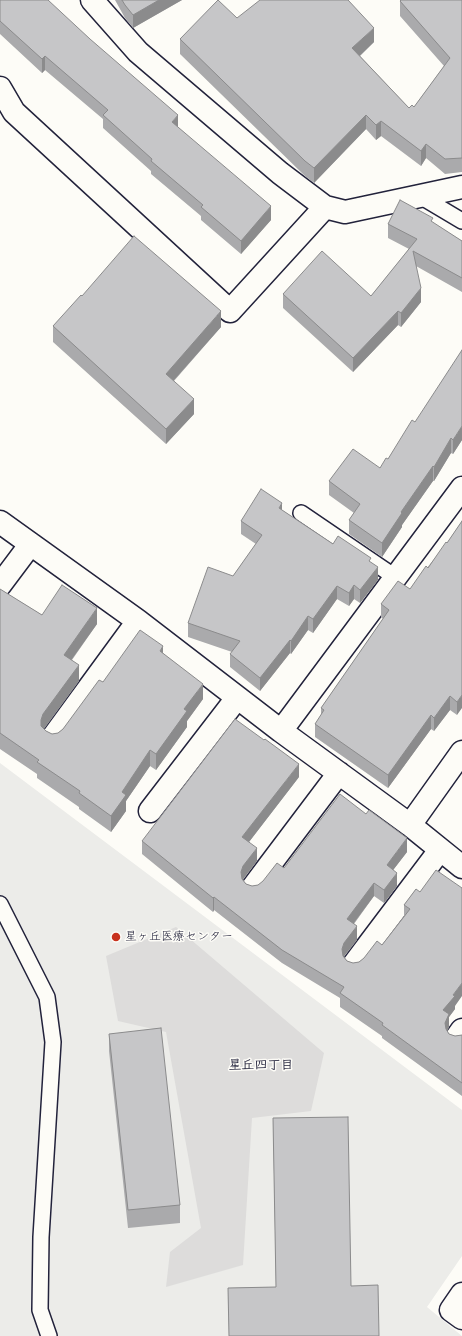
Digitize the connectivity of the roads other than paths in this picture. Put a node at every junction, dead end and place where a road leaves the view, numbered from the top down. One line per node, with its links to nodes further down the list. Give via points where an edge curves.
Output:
1 (92, 0): 5 (street, via 138,52 280,173)
2 (0, 88): 5 (street, via 14,112 230,311)
3 (462, 187): 4 (street)
4 (420, 196): 5 (street, via 345,212); 6 (lane)
5 (325, 207)
6 (462, 221)
7 (462, 488): 11 (street)
8 (301, 513): 11 (lane)
9 (0, 522): 10 (street)
10 (30, 545): 12 (street); 13 (street)
11 (395, 578): 15 (street)
12 (0, 585)
13 (138, 621): 14 (street); 16 (street)
14 (237, 698): 15 (street); 19 (street)
15 (281, 731): 18 (street)
16 (54, 737)
17 (462, 752): 20 (street)
18 (339, 773): 20 (street); 23 (street)
19 (150, 811)
20 (410, 825): 21 (street)
21 (440, 850): 22 (street); 25 (street)
22 (462, 867)
23 (253, 887)
24 (0, 904): 28 (lane, via 47,997 53,1042 41,1237 40,1302 40,1310)
25 (354, 964)
26 (462, 1294): 27 (street, via 451,1310)
27 (462, 1318)
28 (49, 1336)

